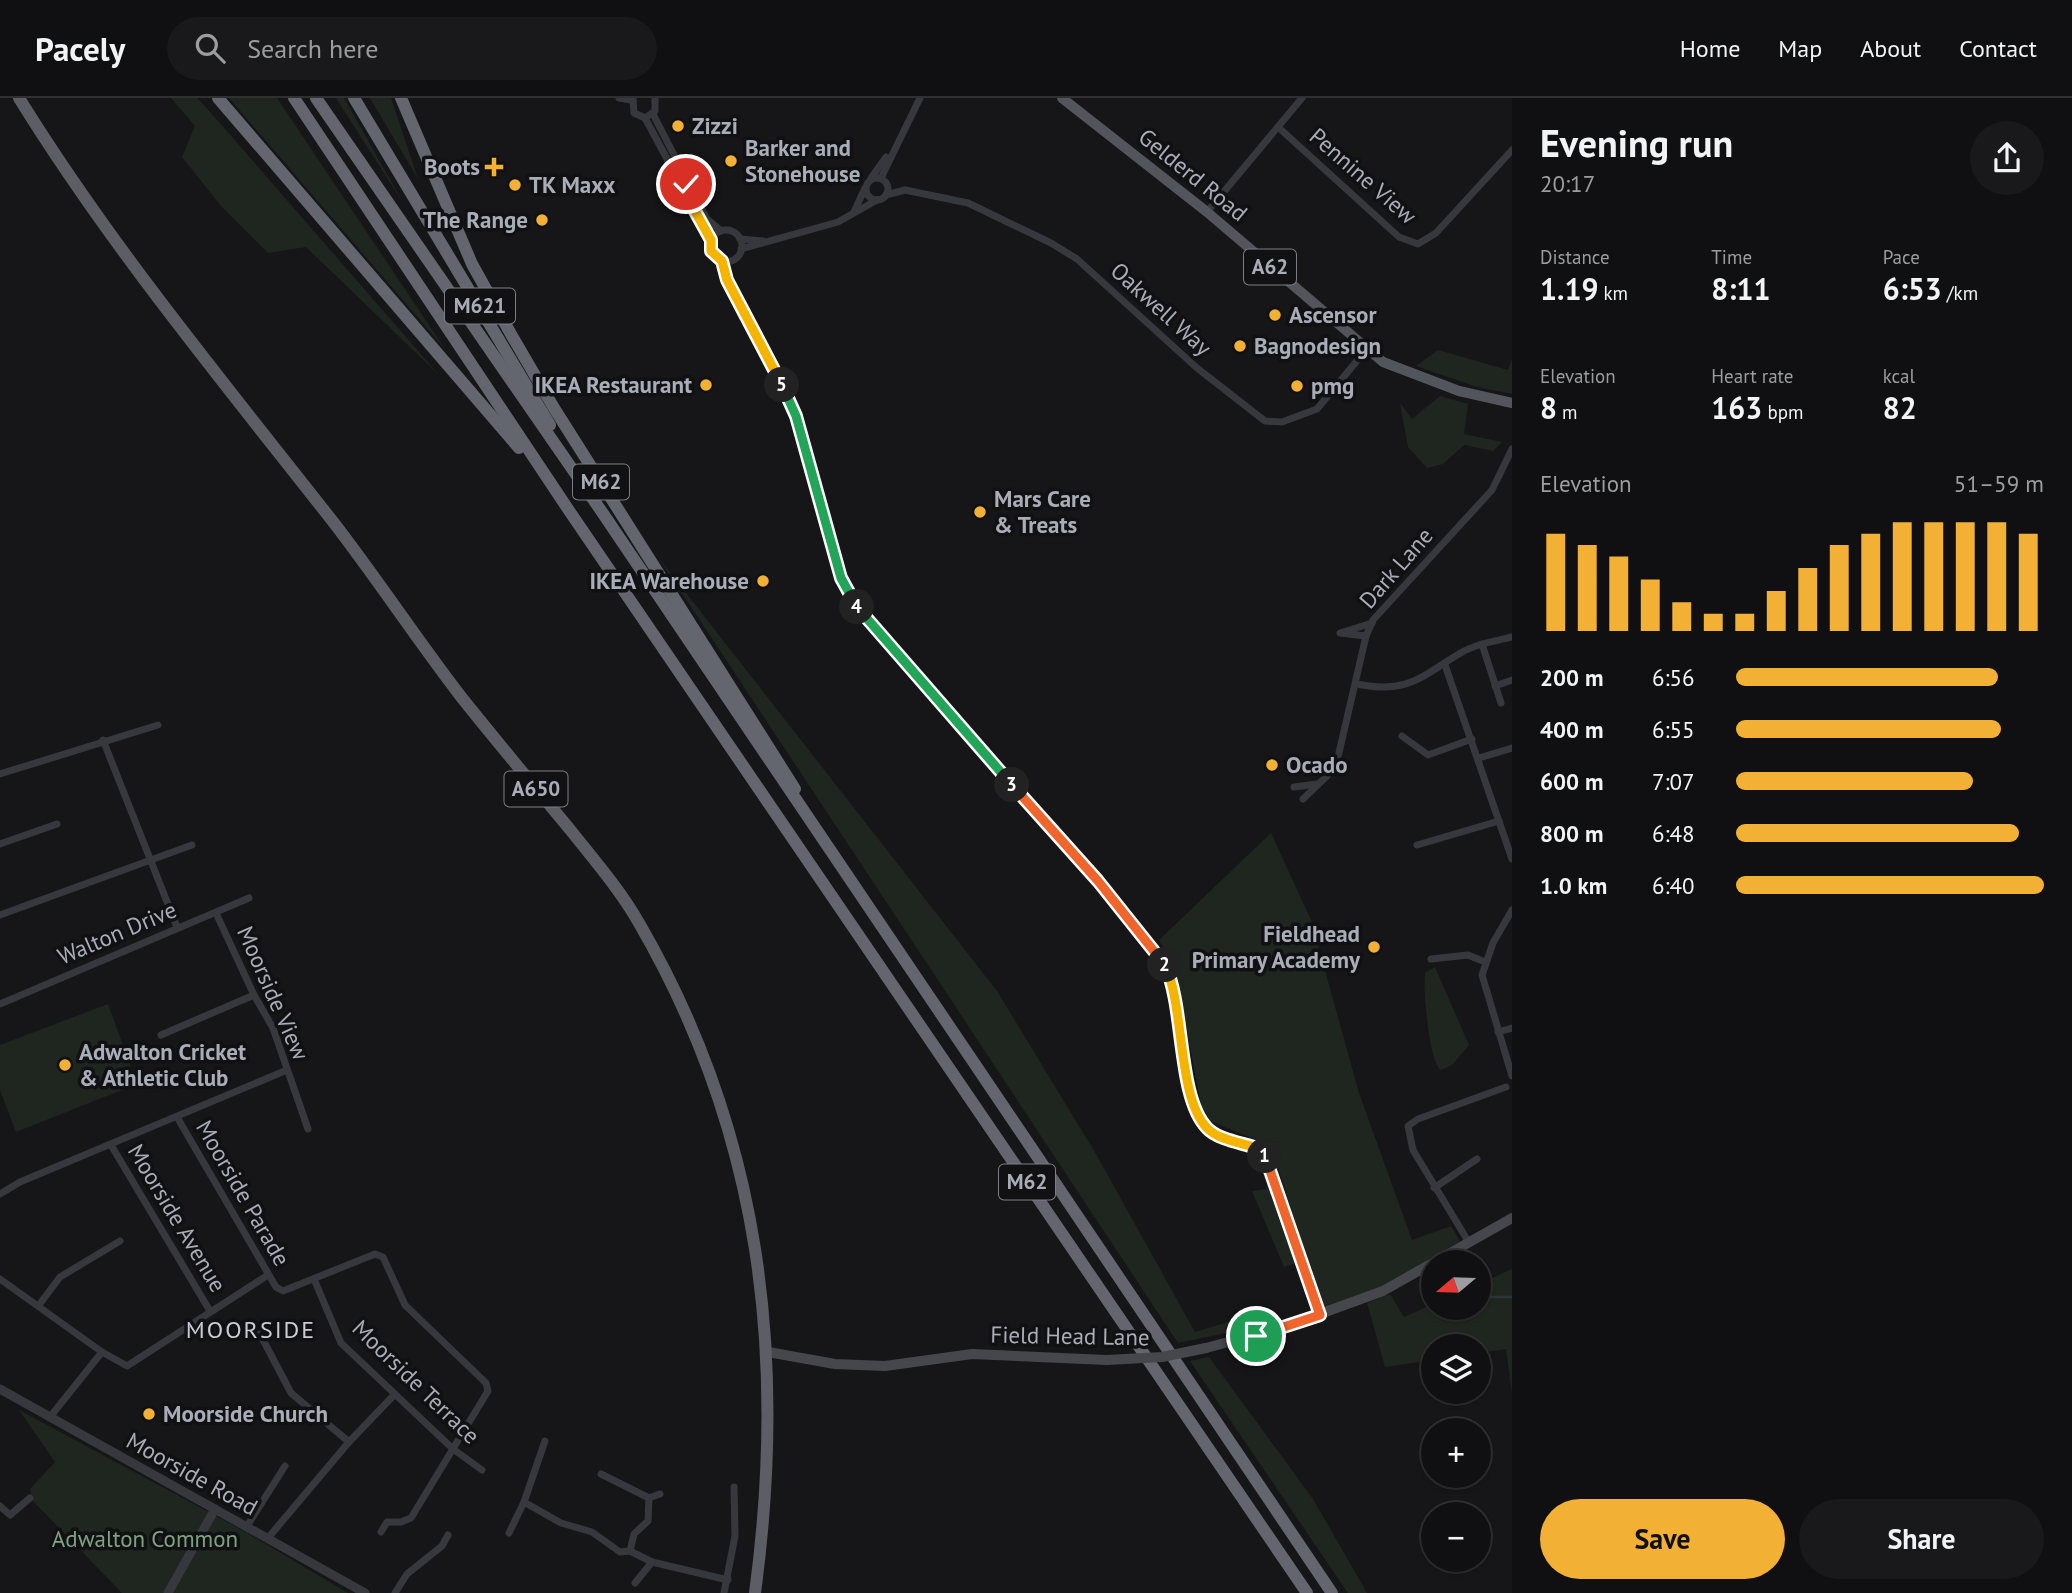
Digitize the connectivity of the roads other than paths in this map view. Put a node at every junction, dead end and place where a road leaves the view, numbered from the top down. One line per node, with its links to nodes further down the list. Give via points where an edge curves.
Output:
1 (19, 98): 100 (highway, A650, via 65,173 193,344 460,695 638,919 705,1056 725,1115 746,1189)
2 (218, 98): 39 (highway, M621)
3 (294, 98): 39 (highway, M62)
4 (316, 98): 40 (highway, M62)
5 (354, 98): 40 (highway, M621)
6 (401, 98): 65 (highway, M62, via 472,264 512,336 785,771)
7 (618, 98): 11 (street)
8 (920, 98): 17 (street)
9 (1062, 98): 26 (main road, Gelderd Road / A62)
10 (1302, 98): 15 (street)
11 (632, 99): 14 (street, via 634,113)
12 (657, 100): 13 (street)
13 (653, 114): 14 (street); 18 (street)
14 (645, 118): 23 (street)
15 (1278, 127): 16 (street, Pennine View, via 1399,237 1418,244 1436,233); 26 (street)
16 (1512, 150)
17 (890, 155): 19 (street); 20 (street)
18 (685, 174): 23 (street); 28 (street, via 707,219)
19 (870, 179): 20 (street); 21 (street)
20 (883, 180): 22 (street, Oakwell Way); 24 (street)
21 (865, 188): 25 (street, via 870,198); 27 (street)
22 (905, 190): 24 (street, Oakwell Way); 36 (street, Oakwell Way, via 968,204 1031,231 1077,259 1196,368 1265,421 1282,422 1317,409)
23 (685, 193): 30 (street)
24 (886, 195): 25 (street)
25 (877, 200): 27 (street)
26 (1207, 212): 36 (main road, Gelderd Road / A62)
27 (854, 213): 31 (street)
28 (721, 231): 29 (street, via 732,231); 30 (street)
29 (740, 239): 31 (street); 32 (street)
30 (711, 240): 33 (street, via 713,255)
31 (768, 242): 32 (street)
32 (741, 249): 34 (street)
33 (722, 261): 34 (street); 35 (street)
34 (732, 261): 35 (street)
35 (727, 280): 97 (street, via 796,416 851,600 1162,959 1178,1011 1195,1109 1207,1129 1262,1150)
36 (1366, 350): 37 (main road, Gelderd Road / A62, via 1427,380)
37 (1512, 403)
38 (1512, 449): 41 (street, Dark Lane, via 1492,490)
39 (550, 483): 131 (highway, M62)
40 (604, 515): 65 (highway, M62)
41 (1372, 623): 42 (street, Dark Lane); 42 (street, via 1340,633)
42 (1366, 636): 47 (street, Dark Lane)
43 (1512, 637): 44 (street)
44 (1482, 644): 45 (street); 48 (street)
45 (1445, 665): 47 (street, via 1405,686 1385,689); 52 (street)
46 (1512, 680): 48 (street)
47 (1357, 684): 57 (street, Dark Lane, via 1338,757)
48 (1496, 686): 49 (street)
49 (1501, 703)
50 (158, 725): 53 (street)
51 (1402, 736): 52 (street, via 1427,755)
52 (1472, 739): 55 (street)
53 (103, 740): 56 (street); 67 (street)
54 (1512, 748): 55 (street)
55 (1479, 758): 60 (street)
56 (0, 774)
57 (1317, 784): 58 (street); 59 (street, Dark Lane)
58 (1294, 787)
59 (1303, 799)
60 (1499, 821): 64 (street); 66 (street)
61 (57, 824): 62 (street)
62 (0, 843)
63 (192, 845): 67 (street)
64 (1417, 845)
65 (829, 851): 132 (highway, M62)
66 (1512, 859)
67 (150, 860): 71 (street); 72 (street)
68 (249, 898): 70 (street, Walton Drive)
69 (1512, 910): 74 (street)
70 (216, 913): 72 (street, Walton Drive); 75 (street, Moorside View)
71 (0, 915)
72 (177, 927): 76 (street, Walton Drive)
73 (1431, 959): 74 (street, via 1468,955)
74 (1485, 962): 78 (street, via 1482,975)
75 (254, 995): 79 (street); 80 (street, Moorside View)
76 (0, 1004)
77 (1512, 1028): 78 (street)
78 (1498, 1032): 81 (street)
79 (161, 1035)
80 (287, 1070): 83 (street); 84 (street, Moorside View)
81 (1512, 1076)
82 (1506, 1087): 87 (street, via 1408,1126 1413,1150)
83 (177, 1117): 85 (street); 92 (street, Moorside Parade)
84 (308, 1129)
85 (111, 1145): 88 (street); 96 (street, Moorside Avenue)
86 (1477, 1159): 87 (street)
87 (1434, 1188): 91 (street)
88 (0, 1194)
89 (1512, 1218): 91 (main road, Field Head Lane)
90 (120, 1241): 95 (street, via 60,1277)
91 (1468, 1241): 97 (main road, Field Head Lane, via 1383,1291)
92 (268, 1275): 94 (street, Moorside Parade, via 283,1291); 96 (street)
93 (0, 1279): 95 (street)
94 (314, 1279): 102 (street, Moorside Terrace, via 341,1343); 106 (street, via 375,1254 383,1257 405,1305 486,1383 488,1391)
95 (39, 1306): 99 (street)
96 (210, 1311): 99 (street, via 127,1366)
97 (1320, 1315): 100 (main road, Field Head Lane, bridge, via 1162,1357 1107,1360 972,1354 872,1366)
98 (260, 1334): 105 (street, via 291,1392)
99 (102, 1352): 103 (street)
100 (768, 1352): 130 (highway, A650, via 764,1526)
101 (0, 1389): 103 (street, Moorside Road)
102 (394, 1395): 105 (street); 106 (street, Moorside Terrace)
103 (50, 1417): 116 (street, Moorside Road)
104 (545, 1441): 114 (street)
105 (349, 1442): 121 (street)
106 (453, 1449): 108 (street, Moorside Terrace); 118 (street, via 411,1518 387,1522)
107 (285, 1466): 117 (street)
108 (482, 1470)
109 (601, 1474): 113 (street)
110 (734, 1486): 124 (street, via 735,1536)
111 (660, 1494): 113 (street)
112 (30, 1498): 115 (street, via 10,1515)
113 (649, 1498): 122 (street, via 648,1521 634,1534)
114 (524, 1502): 119 (street); 122 (street, via 561,1523 592,1532 620,1552)
115 (0, 1506)
116 (215, 1509): 117 (street, Moorside Road); 126 (street)
117 (247, 1526): 121 (street, Moorside Road)
118 (381, 1532)
119 (509, 1533)
120 (448, 1535): 128 (street)
121 (268, 1538): 127 (street, Moorside Road)
122 (630, 1551): 123 (street)
123 (652, 1562): 124 (street); 125 (street)
124 (728, 1580): 129 (street)
125 (635, 1583)
126 (168, 1593)
127 (365, 1593)
128 (394, 1593)
129 (724, 1593)
130 (755, 1593)
131 (1307, 1593)
132 (1332, 1593)

